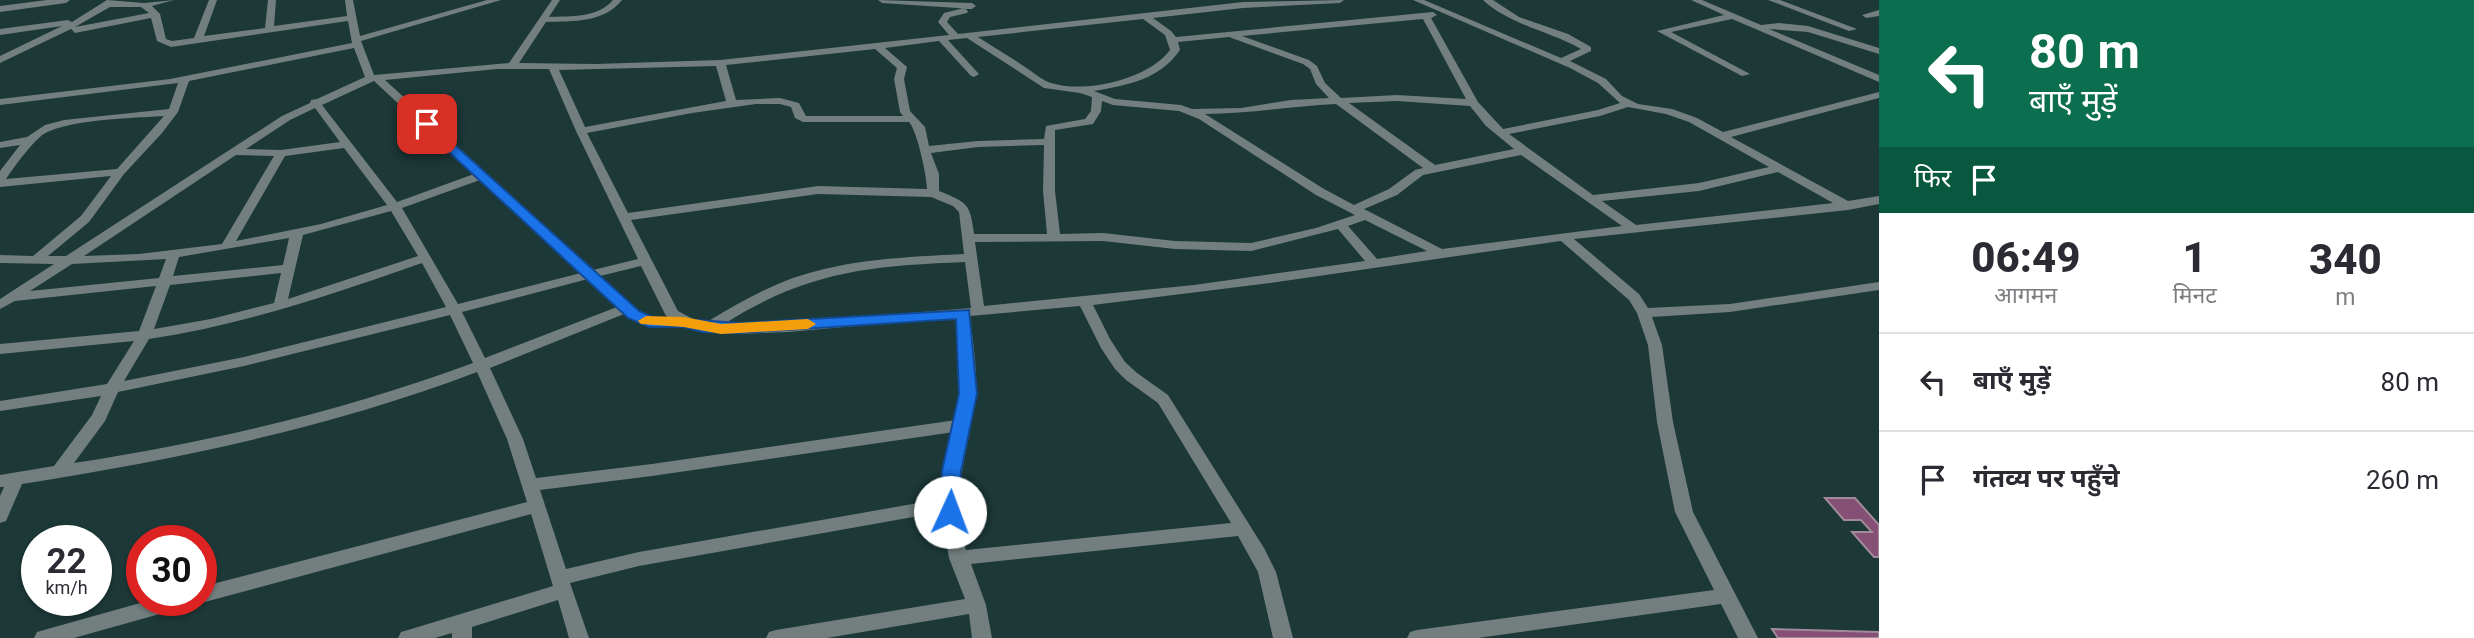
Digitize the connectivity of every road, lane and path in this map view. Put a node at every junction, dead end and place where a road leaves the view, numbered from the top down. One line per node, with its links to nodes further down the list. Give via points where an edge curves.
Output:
1 (66, 0): 19 (street)
2 (170, 0): 18 (street)
3 (213, 0): 38 (street)
4 (272, 0): 32 (street)
5 (349, 0): 27 (street)
6 (497, 0): 40 (street)
7 (556, 0): 28 (street)
8 (618, 0): 28 (street, via 598,13)
9 (882, 0): 17 (street)
10 (1340, 0): 16 (street)
11 (1417, 0): 22 (street)
12 (1487, 0): 46 (street, via 1517,19 1588,49)
13 (1695, 0): 26 (street)
14 (1772, 0): 31 (street)
15 (111, 2): 18 (street); 29 (street)
16 (1241, 2): 23 (street)
17 (972, 3): 36 (street, via 943,18 942,22)
18 (146, 5): 21 (street)
19 (0, 9)
20 (1879, 13): 24 (street)
21 (156, 14): 34 (street); 38 (street, via 165,44)
22 (1448, 14): 25 (street); 46 (street)
23 (1143, 15): 36 (street); 39 (street)
24 (1866, 15)
25 (1426, 16): 35 (street); 61 (street)
26 (1735, 16): 30 (street); 51 (street, via 1662,31)
27 (351, 18): 32 (street); 40 (street)
28 (542, 20): 48 (street)
29 (81, 21): 33 (street); 34 (street)
30 (1761, 26): 43 (street, via 1814,31); 54 (street)
31 (1852, 29)
32 (269, 30): 38 (street)
33 (0, 32)
34 (52, 34): 42 (street)
35 (1225, 34): 39 (street); 60 (street, via 1306,62)
36 (961, 35): 37 (street); 55 (street, via 1048,86)
37 (940, 37): 41 (street); 50 (street)
38 (198, 40)
39 (1173, 40): 55 (street, via 1175,50 1159,67 1133,79)
40 (357, 43): 52 (street); 53 (street)
41 (876, 45): 47 (street); 66 (street, via 902,67 905,112)
42 (21, 50): 44 (street); 45 (street)
43 (1879, 51)
44 (0, 53)
45 (0, 60)
46 (1562, 61): 63 (street, via 1610,87)
47 (720, 63): 49 (street); 62 (street)
48 (512, 66): 49 (street); 52 (street)
49 (553, 67): 67 (street)
50 (974, 74)
51 (1745, 74)
52 (374, 78): 59 (street); 81 (street)
53 (185, 79): 58 (street); 65 (street)
54 (1879, 79)
55 (1082, 90): 57 (street)
56 (1879, 95): 69 (street)
57 (1097, 97): 64 (street); 71 (street, via 1089,122 1050,128)
58 (0, 102)
59 (315, 102): 72 (street); 76 (street)
60 (1340, 103): 61 (street, via 1397,98); 64 (street); 78 (street)
61 (1474, 103): 68 (street)
62 (732, 104): 66 (street, via 790,102 803,119); 67 (street)
63 (1628, 104): 68 (street); 69 (street, via 1680,115)
64 (1191, 111): 88 (street)
65 (173, 112): 70 (street, via 61,125); 80 (street)
66 (912, 119): 74 (street, via 920,127)
67 (581, 131): 89 (street)
68 (1500, 133): 75 (street)
69 (1721, 136): 79 (street)
70 (33, 139): 73 (street); 82 (street)
71 (1048, 142): 74 (street); 93 (street)
72 (347, 144): 77 (street); 87 (street)
73 (0, 145)
74 (924, 150): 83 (street, via 933,174)
75 (1523, 151): 78 (street); 84 (street)
76 (236, 152): 77 (street); 103 (street)
77 (281, 153): 96 (street)
78 (1431, 168): 88 (street, via 1412,175)
79 (1780, 168): 84 (street, via 1699,187); 86 (street)
80 (120, 172): 82 (street); 102 (street, via 85,219)
81 (482, 175): 87 (street); 107 (street)
82 (0, 181)
83 (933, 193): 89 (street, via 801,190); 95 (street, via 965,211)
84 (1591, 199): 91 (street)
85 (1879, 200): 86 (street)
86 (1848, 206): 91 (street)
87 (394, 207): 92 (street); 100 (street)
88 (1358, 213): 90 (street); 98 (street)
89 (624, 217): 104 (street)
90 (1340, 224): 93 (street, via 1251,247); 105 (street)
91 (1635, 230): 94 (street)
92 (296, 233): 96 (street); 106 (street)
93 (1055, 237): 95 (street)
94 (1564, 237): 98 (street); 116 (street, via 1634,297)
95 (969, 239): 101 (street)
96 (226, 246): 97 (street)
97 (174, 254): 103 (street); 108 (street)
98 (1443, 254): 105 (street)
99 (0, 258): 102 (street)
100 (425, 258): 112 (street); 114 (street)
101 (971, 258): 115 (street); 118 (street, via 890,261 829,272 775,289)
102 (37, 259): 103 (street)
103 (70, 260): 110 (street)
104 (645, 261): 107 (street); 117 (street, via 672,314)
105 (1374, 264): 111 (street)
106 (289, 268): 108 (street); 112 (street)
107 (590, 274): 113 (street); 114 (street)
108 (163, 282): 110 (street); 119 (street)
109 (1879, 286): 116 (street, via 1730,308)
110 (6, 301)
111 (1084, 301): 115 (street); 131 (street, via 1119,365 1163,399)
112 (280, 305): 119 (street, via 214,323)
113 (626, 308): 117 (street, via 649,322); 121 (street)
114 (454, 310): 121 (street); 122 (street, via 279,354)
115 (971, 313): 118 (street); 124 (street)
116 (1644, 313): 135 (street, via 1655,345 1684,512)
117 (684, 322): 118 (street)
118 (709, 327)
119 (145, 334): 120 (street); 122 (street)
120 (0, 349)
121 (481, 366): 125 (street, via 282,428 159,456); 127 (street, via 515,439)
122 (112, 388): 123 (street); 125 (street, via 99,416)
123 (0, 406)
124 (962, 425): 127 (street); 128 (street)
125 (59, 472): 126 (street)
126 (8, 480): 130 (street)
127 (529, 485): 129 (street)
128 (949, 503): 132 (street); 133 (street, via 639,559)
129 (536, 506): 133 (street); 134 (street)
130 (0, 516)
131 (1243, 529): 132 (street); 145 (street, via 1267,572)
132 (958, 558): 136 (street)
133 (561, 584): 138 (street); 142 (street)
134 (217, 591)
135 (1725, 596): 146 (street); 147 (street)
136 (978, 605): 143 (street); 144 (street)
137 (128, 616): 139 (street)
138 (462, 630): 141 (street)
139 (69, 634): 140 (street)
140 (44, 638)
141 (408, 638)
142 (579, 638)
143 (776, 638)
144 (982, 638)
145 (1283, 638)
146 (1417, 638)
147 (1748, 638)

